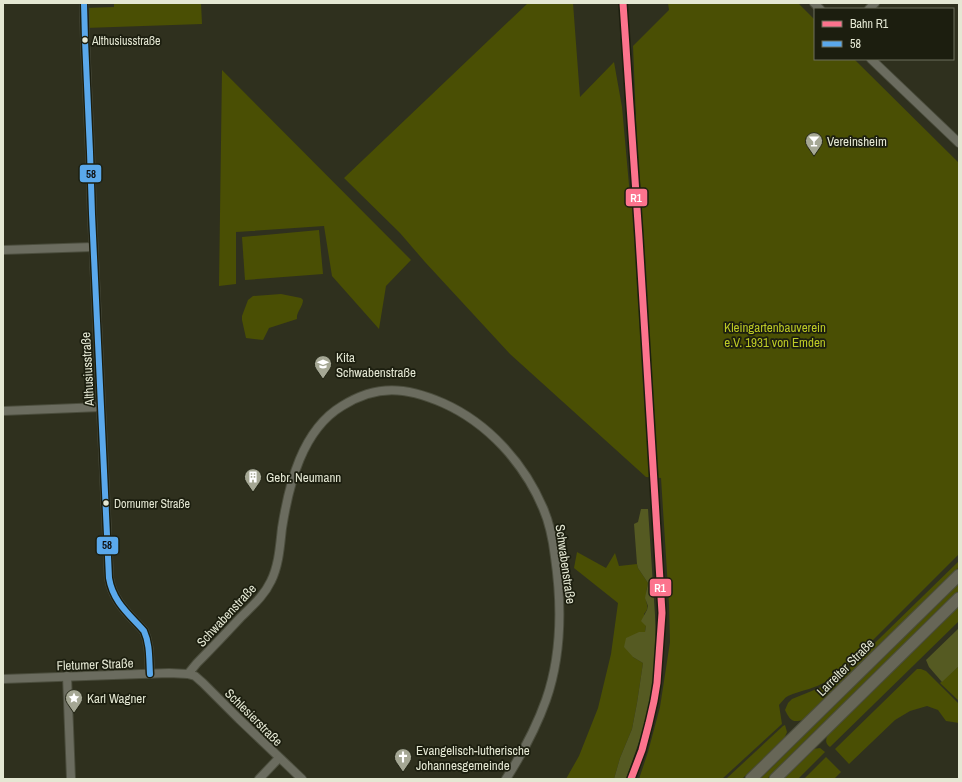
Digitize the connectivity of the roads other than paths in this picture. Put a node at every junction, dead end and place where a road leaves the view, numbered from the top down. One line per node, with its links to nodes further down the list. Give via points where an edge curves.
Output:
1 (84, 3): 4 (street, Althusiusstraße)
2 (872, 60): 3 (street)
3 (959, 143)
4 (94, 246): 5 (street); 6 (street, Althusiusstraße)
5 (3, 250)
6 (101, 407): 7 (street); 10 (street, Althusiusstraße, via 110,585 117,601 147,636)
7 (3, 411)
8 (959, 575): 19 (street, Larrelter Straße)
9 (959, 598): 20 (street)
10 (150, 674): 11 (street, Fletumer Straße); 12 (street, Fletumer Straße)
11 (188, 674): 14 (street, Schlesierstraße, via 203,683); 18 (street, Schwabenstraße, via 259,600 269,585 276,567 287,504 297,467 309,440 322,422 347,402 373,392 403,390 422,395 447,405 469,418 504,448 534,488 551,530 560,601 557,657 547,698 528,741)
12 (67, 676): 13 (street, Fletumer Straße); 15 (street)
13 (3, 679)
14 (279, 758): 16 (street); 17 (street, Schlesierstraße)
15 (71, 779)
16 (259, 779)
17 (302, 779)
18 (506, 779)
19 (751, 779)
20 (775, 779)

